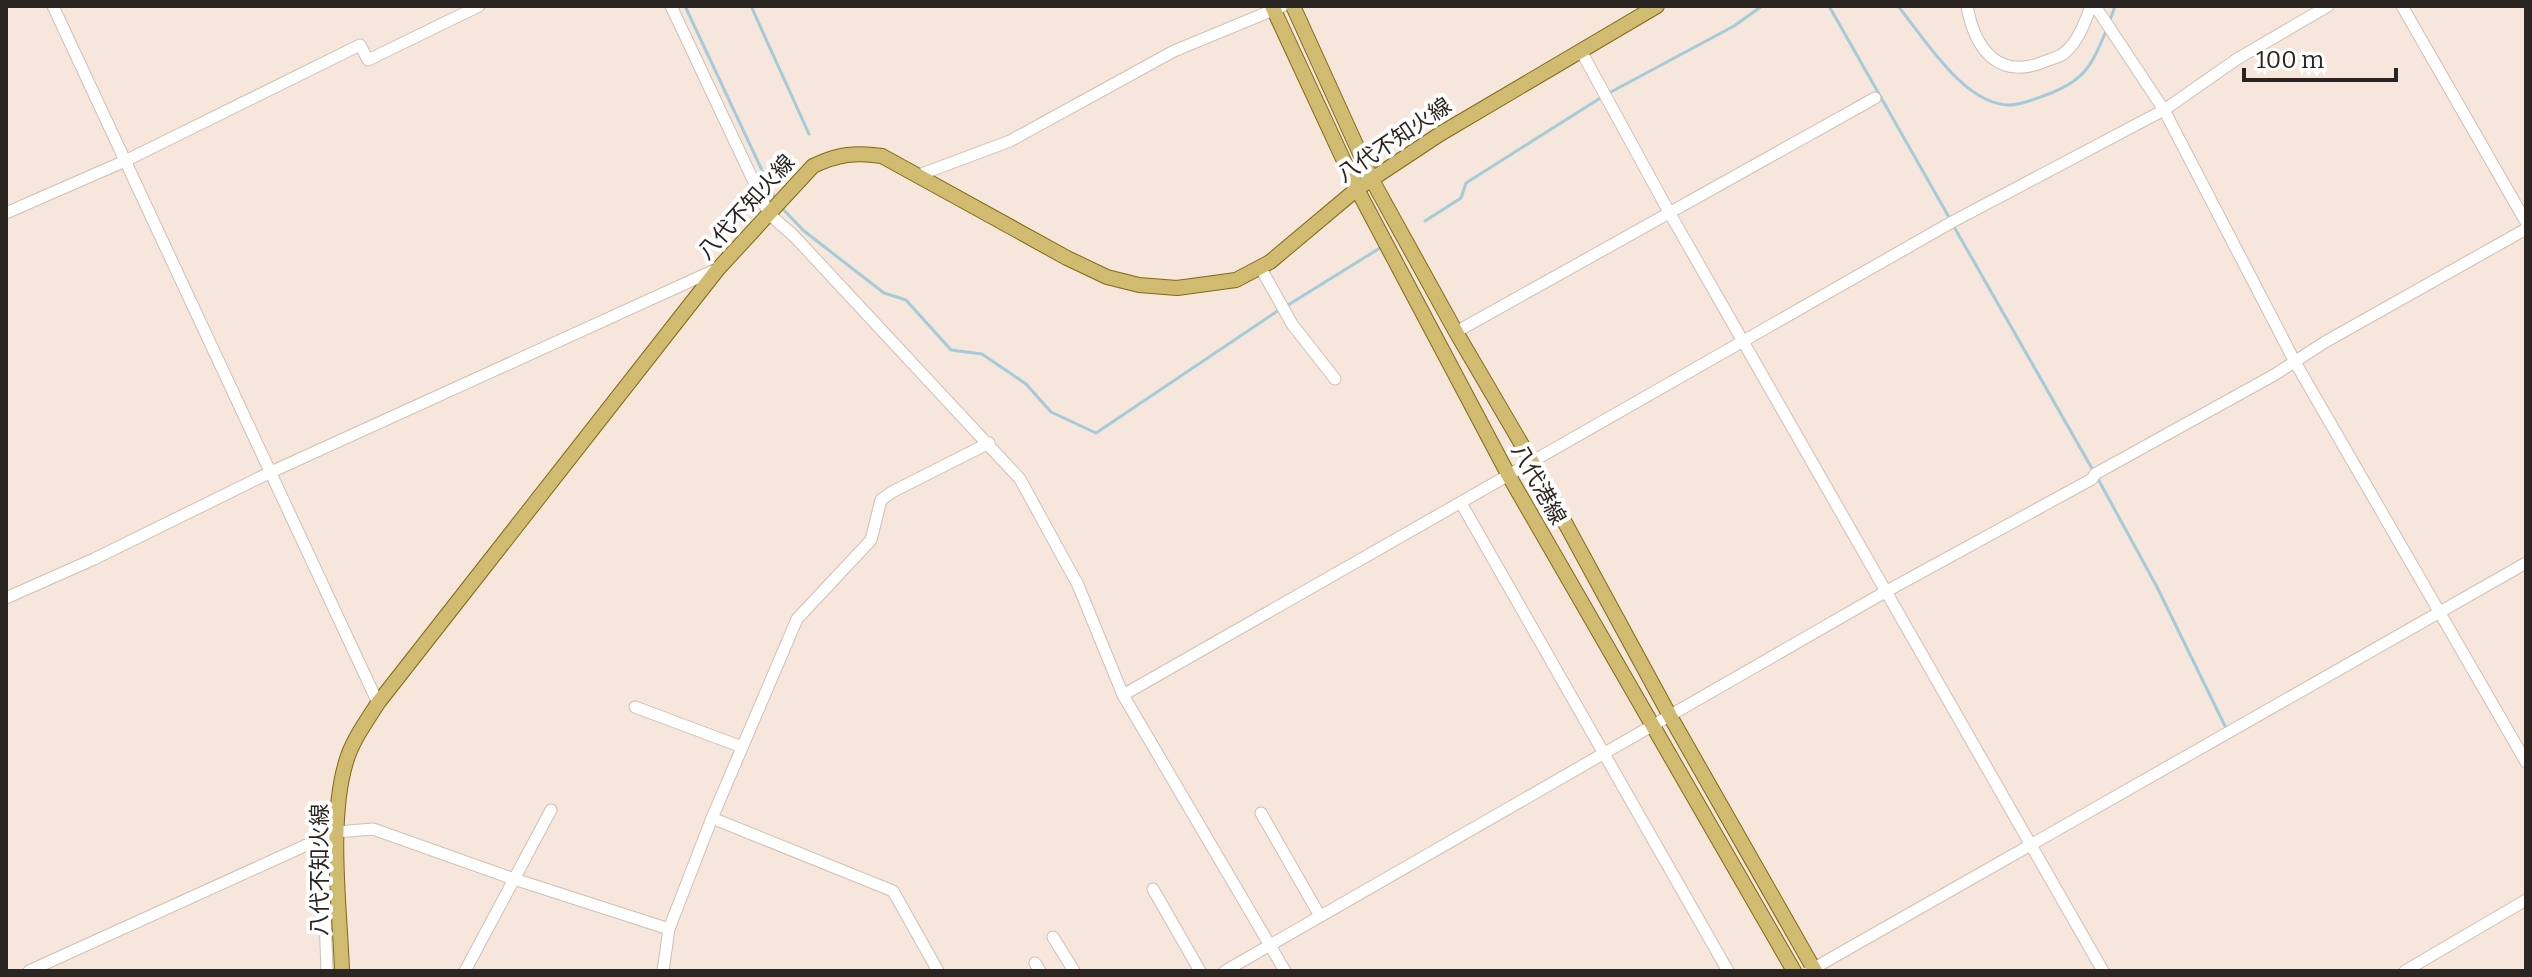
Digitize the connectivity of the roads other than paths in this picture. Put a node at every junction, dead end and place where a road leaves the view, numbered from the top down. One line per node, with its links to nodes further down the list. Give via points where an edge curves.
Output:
1 (53, 6): 14 (street)
2 (479, 6): 14 (street, via 368,60 360,45)
3 (671, 6): 18 (street)
4 (1293, 6): 16 (main road, 八代港線)
5 (1657, 6): 11 (main road, 八代不知火線)
6 (1967, 6): 10 (street, via 1983,50 2019,69 2064,54)
7 (2328, 6): 13 (street)
8 (2402, 6): 21 (street)
9 (1276, 7): 15 (street, via 1174,51 1010,141); 17 (main road, 八代港線)
10 (2097, 10): 13 (street)
11 (1581, 51): 16 (main road, 八代不知火線); 19 (street)
12 (1875, 98): 19 (street)
13 (2164, 110): 26 (street); 27 (street)
14 (125, 161): 20 (street); 31 (street)
15 (919, 175): 18 (main road, 八代不知火線, via 882,156 834,155 813,166); 23 (main road, 八代不知火線, via 1107,277 1177,288 1236,280)
16 (1372, 180): 17 (main road, 八代不知火線); 25 (main road, 八代港線)
17 (1357, 189): 23 (main road, 八代不知火線); 32 (main road, 八代港線)
18 (772, 210): 24 (main road, 八代不知火線); 29 (street)
19 (1669, 212): 25 (street); 26 (street)
20 (6, 213)
21 (2526, 222)
22 (2526, 229): 27 (street)
23 (1260, 267): 28 (street, via 1292,324)
24 (718, 269): 31 (street); 39 (main road, 八代不知火線)
25 (1456, 332): 30 (main road, 八代港線)
26 (1744, 340): 30 (street); 35 (street)
27 (2295, 362): 35 (street); 37 (street)
28 (1335, 379)
29 (989, 443): 38 (street, via 1020,479 1078,585); 43 (street, via 881,500 871,540 797,619)
30 (1532, 462): 32 (street); 41 (main road, 八代港線)
31 (271, 472): 36 (street); 39 (street)
32 (1509, 476): 33 (street); 42 (main road, 八代港線)
33 (1461, 503): 38 (street); 44 (street)
34 (2526, 563): 37 (street)
35 (1885, 592): 41 (street); 51 (street)
36 (6, 598)
37 (2441, 611): 45 (street); 51 (street)
38 (1123, 695): 58 (street)
39 (378, 703): 49 (main road, 八代不知火線, via 346,761)
40 (635, 707): 43 (street)
41 (1670, 716): 42 (street); 60 (main road, 八代港線)
42 (1653, 725): 44 (street); 71 (main road, 八代港線)
43 (742, 747): 48 (street)
44 (1604, 754): 55 (street); 70 (street)
45 (2526, 762)
46 (551, 810): 52 (street)
47 (1261, 813): 55 (street)
48 (712, 818): 56 (street); 66 (street, via 893,891)
49 (337, 832): 50 (street); 52 (street, via 373,829); 63 (main road, 八代不知火線)
50 (322, 838): 61 (street); 62 (street)
51 (2032, 844): 60 (street); 72 (street)
52 (514, 879): 56 (street); 64 (street)
53 (1153, 889): 68 (street)
54 (2526, 900): 73 (street)
55 (1320, 916): 58 (street)
56 (669, 929): 65 (street)
57 (1053, 937): 67 (street)
58 (1270, 945): 59 (street); 69 (street)
59 (1227, 970)
60 (1812, 970)
61 (29, 971)
62 (327, 971)
63 (342, 971)
64 (465, 971)
65 (663, 971)
66 (938, 971)
67 (1074, 971)
68 (1200, 971)
69 (1285, 971)
70 (1728, 971)
71 (1794, 971)
72 (2103, 971)
73 (2405, 971)

